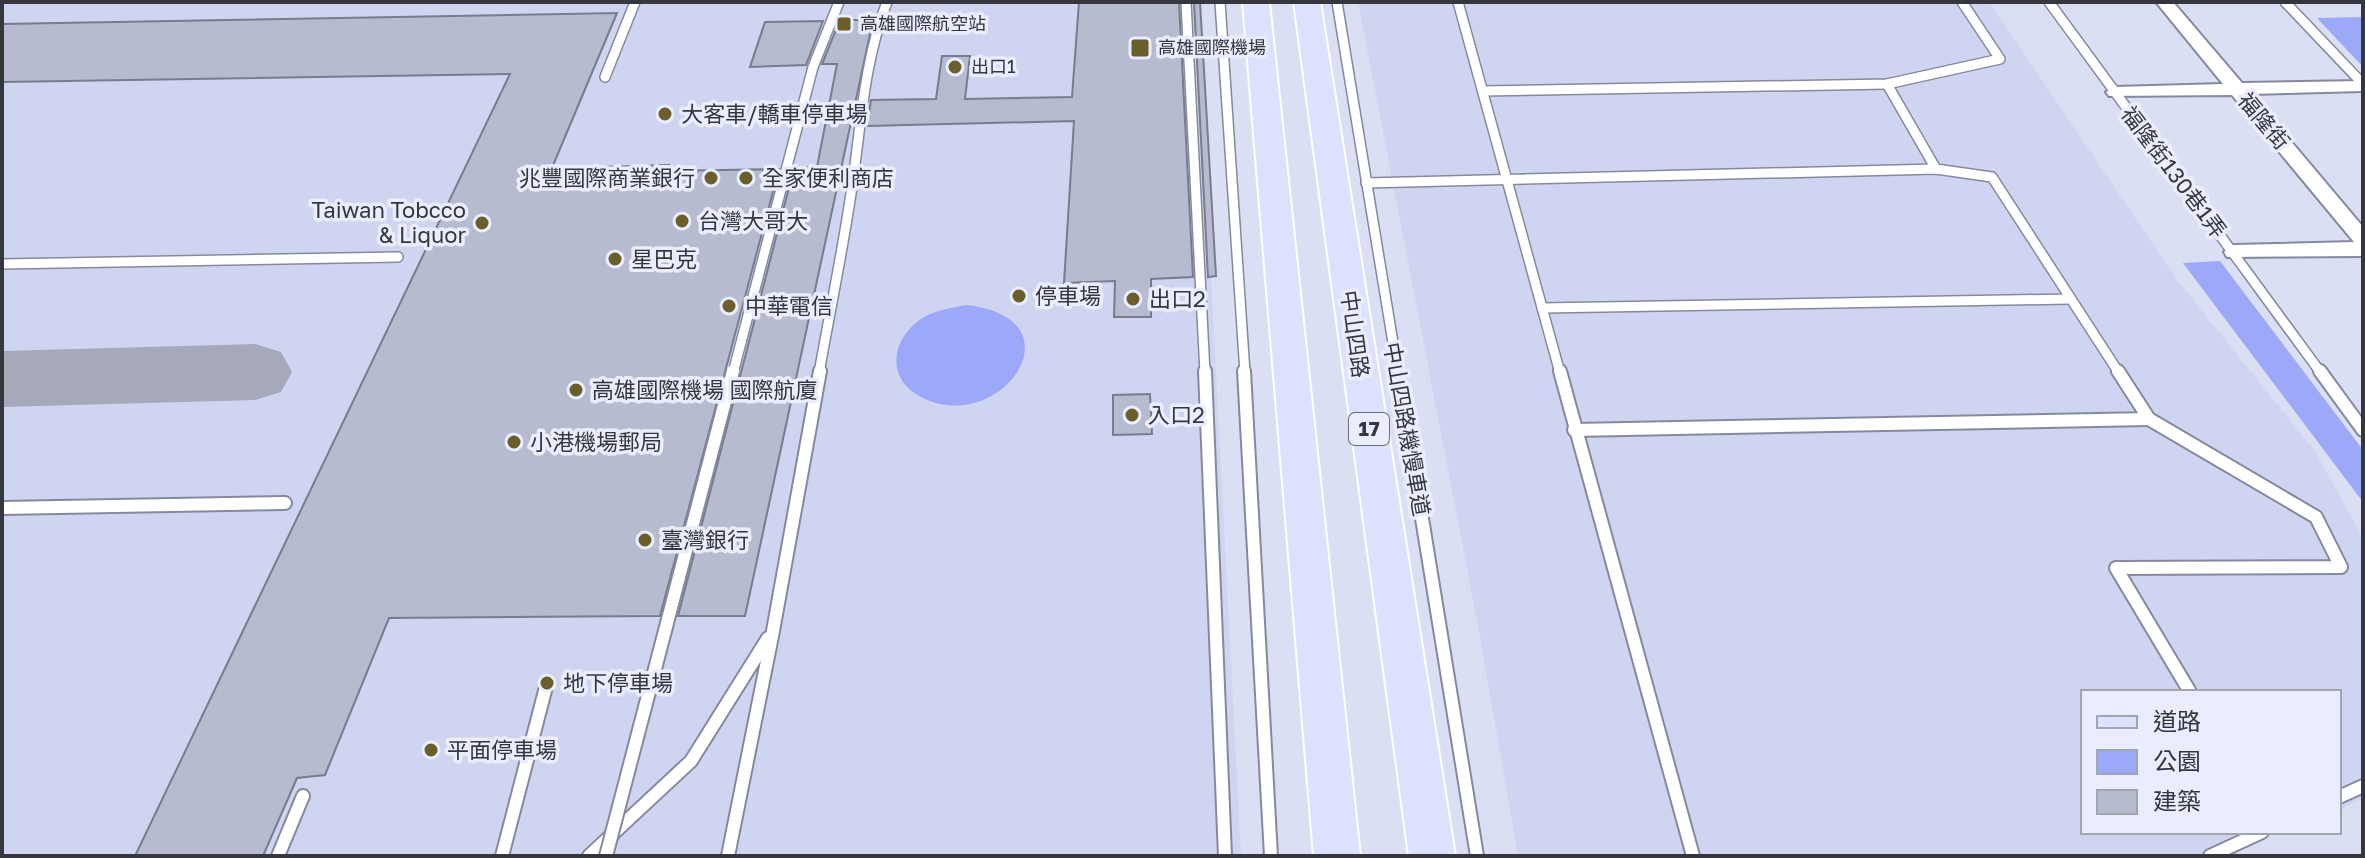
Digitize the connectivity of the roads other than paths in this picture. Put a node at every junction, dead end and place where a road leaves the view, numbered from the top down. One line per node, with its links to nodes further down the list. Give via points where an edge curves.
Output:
1 (635, 2): 14 (lane)
2 (839, 2): 45 (lane, bridge, via 813,67)
3 (887, 2): 35 (lane, via 868,69 850,205)
4 (1186, 2): 47 (lane)
5 (1220, 2): 48 (lane)
6 (1256, 2): 49 (main road)
7 (1307, 2): 50 (main road, 中山四路 / 17)
8 (1337, 2): 22 (lane, 中山四路機慢車道)
9 (1458, 2): 18 (lane)
10 (1962, 2): 15 (lane, via 2000,59)
11 (2049, 2): 19 (lane, 福隆街130巷1弄)
12 (2164, 2): 17 (street, 福隆街)
13 (2285, 2): 16 (lane)
14 (605, 77)
15 (1887, 84): 18 (lane); 20 (lane)
16 (2363, 85): 17 (street)
17 (2237, 88): 19 (street); 23 (street, 福隆街)
18 (1483, 91): 21 (lane)
19 (2115, 92): 25 (lane, 福隆街130巷1弄)
20 (1936, 169): 21 (lane); 28 (lane, via 1992,177)
21 (1507, 179): 22 (lane); 29 (lane)
22 (1366, 183): 51 (lane, 中山四路機慢車道)
23 (2363, 240)
24 (2363, 249): 25 (street)
25 (2234, 252): 32 (lane, 福隆街130巷1弄)
26 (398, 257): 27 (lane)
27 (2, 264)
28 (2069, 299): 29 (lane); 30 (lane)
29 (1542, 308): 31 (lane)
30 (2149, 419): 31 (lane); 37 (lane, via 2316,517 2341,567 2116,568)
31 (1574, 430): 52 (lane)
32 (2363, 430)
33 (285, 503): 34 (lane)
34 (2, 508)
35 (773, 631): 44 (lane, via 691,761); 46 (lane)
36 (547, 683): 43 (lane)
37 (2189, 690)
38 (2363, 786): 40 (lane)
39 (303, 796): 42 (lane)
40 (2341, 796)
41 (2258, 834): 53 (lane)
42 (278, 856)
43 (502, 856)
44 (589, 856)
45 (606, 856)
46 (728, 856)
47 (1225, 856)
48 (1271, 856)
49 (1337, 856)
50 (1432, 856)
51 (1477, 856)
52 (1693, 856)
53 (2210, 856)

